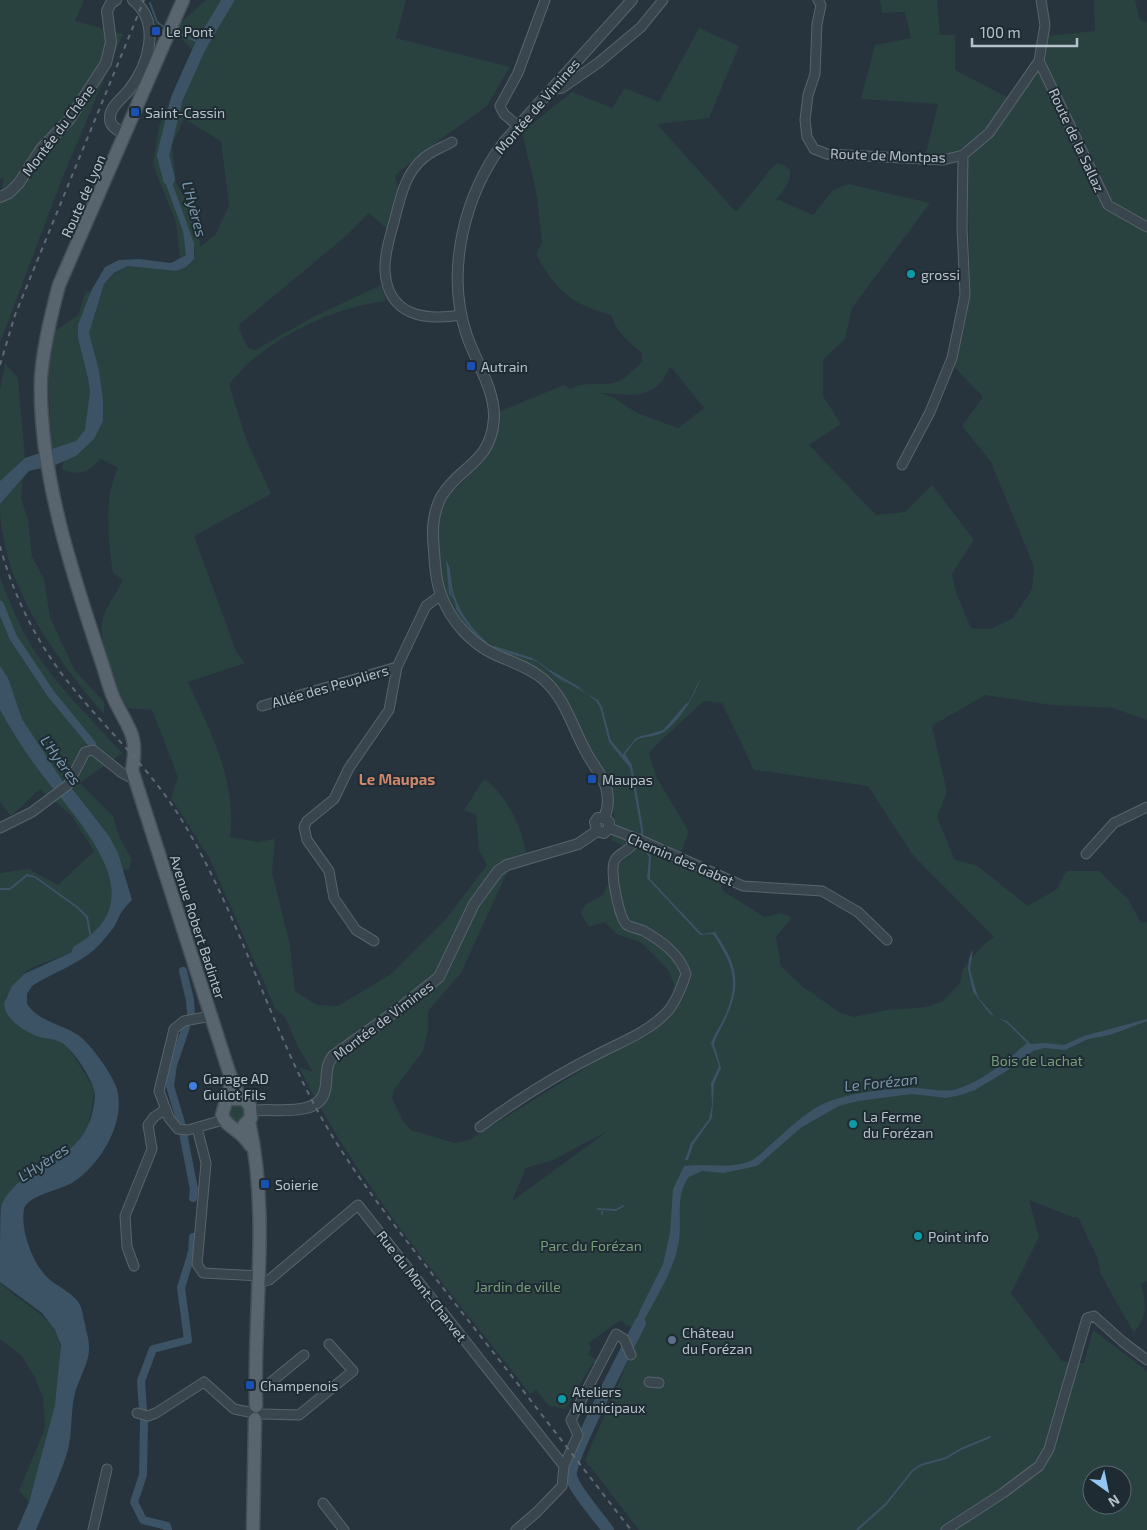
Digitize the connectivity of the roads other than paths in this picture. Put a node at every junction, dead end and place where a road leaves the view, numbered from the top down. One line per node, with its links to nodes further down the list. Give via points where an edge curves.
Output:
1 (116, 0): 15 (street, Montée du Chêne, via 107,10 111,42 106,63 70,120 41,148 19,183)
2 (133, 0): 12 (street, via 148,21 150,43 134,83 111,112 112,125)
3 (183, 0): 12 (main road, Route de Lyon)
4 (546, 0): 11 (street, via 518,73 500,106)
5 (632, 0): 10 (street, Montée de Vimines)
6 (663, 0): 10 (street, via 640,27 598,64 557,91)
7 (818, 0): 14 (street, Route de Montpas, via 821,5 815,74 805,120 807,137 814,149 827,154 920,160 943,160)
8 (1040, 0): 9 (street, via 1044,25)
9 (1039, 61): 14 (street, Route de Montpas, via 989,133); 16 (street, Route de la Sallaz, via 1108,205)
10 (550, 90): 11 (street, Montée de Vimines)
11 (518, 126): 17 (street, Montée de Vimines, via 486,168 470,208 460,252)
12 (126, 134): 19 (main road, Route de Lyon, via 60,285 50,320 44,359 42,412)
13 (452, 142): 17 (street, via 424,157 410,174 401,193 385,270 388,292 416,316 433,319)
14 (964, 155): 18 (street, via 962,227 965,295 952,358 930,412)
15 (0, 197)
16 (1147, 227)
17 (461, 315): 20 (street, Montée de Vimines, via 490,394 494,418 492,434 484,452 442,496 434,517 435,568)
18 (902, 465)
19 (58, 516): 23 (main road, Avenue Robert Badinter, via 116,702 133,735 135,754 132,770)
20 (441, 595): 21 (street, via 426,606); 25 (street, Montée de Vimines, via 469,636 489,651 537,674 561,701 606,786 609,803)
21 (397, 667): 22 (street, Allée des Peupliers); 32 (street, via 389,710 349,768 334,799 307,821 304,828 307,840 328,871 334,898 356,930)
22 (262, 706)
23 (137, 786): 26 (street, via 93,750 85,752 68,785 32,812); 33 (main road, Avenue Robert Badinter)
24 (1147, 807): 30 (street, via 1114,823)
25 (604, 818): 27 (street, via 609,822); 28 (street, via 595,822)
26 (0, 828)
27 (609, 828): 28 (street, via 604,833); 29 (street, Chemin des Gabet)
28 (597, 831): 38 (street, Montée de Vimines, via 578,844 498,870 474,904 439,976 333,1056 327,1065 324,1096 318,1102 301,1110 277,1108)
29 (638, 840): 31 (street, Chemin des Gabet, via 743,886 822,891 858,912); 40 (street, via 618,857 613,881 628,926 643,931 678,955 686,974 667,1012 645,1032 599,1053 517,1100)
30 (1086, 854)
31 (887, 940)
32 (374, 941)
33 (211, 1016): 34 (main road, Avenue Robert Badinter); 37 (street, via 184,1021 174,1029 159,1091)
34 (229, 1072): 35 (main road, Avenue Robert Badinter); 36 (main road, via 230,1088)
35 (240, 1098): 36 (main road, via 232,1098); 38 (main road, via 248,1102)
36 (225, 1103): 39 (main road, via 222,1111)
37 (166, 1109): 41 (street, via 172,1124); 43 (street, via 148,1125 152,1149 125,1216 127,1247)
38 (250, 1116): 39 (main road, via 242,1127); 42 (main road)
39 (228, 1123): 41 (street); 42 (main road, via 245,1137)
40 (480, 1126)
41 (188, 1129): 44 (street, via 206,1164 197,1264 203,1273)
42 (254, 1154): 44 (main road, via 261,1200)
43 (134, 1266)
44 (260, 1279): 51 (main road); 54 (street, Rue du Mont-Charvet, via 269,1280 358,1205)
45 (329, 1344): 53 (street, via 353,1371 299,1415)
46 (304, 1355): 51 (street, via 265,1388)
47 (631, 1355): 54 (street, via 624,1339 616,1334 571,1420 578,1435)
48 (1147, 1360): 61 (street, via 1101,1320 1094,1316 1087,1318 1049,1449 1039,1466)
49 (649, 1382): 50 (street)
50 (659, 1383)
51 (256, 1388): 53 (main road)
52 (137, 1413): 53 (street, via 148,1416 156,1413 204,1382 234,1409)
53 (256, 1413): 58 (main road)
54 (564, 1466): 60 (street, via 563,1482 558,1492)
55 (107, 1469): 57 (street)
56 (323, 1503): 59 (street)
57 (93, 1530)
58 (253, 1530)
59 (344, 1530)
60 (516, 1530)
61 (946, 1530)

